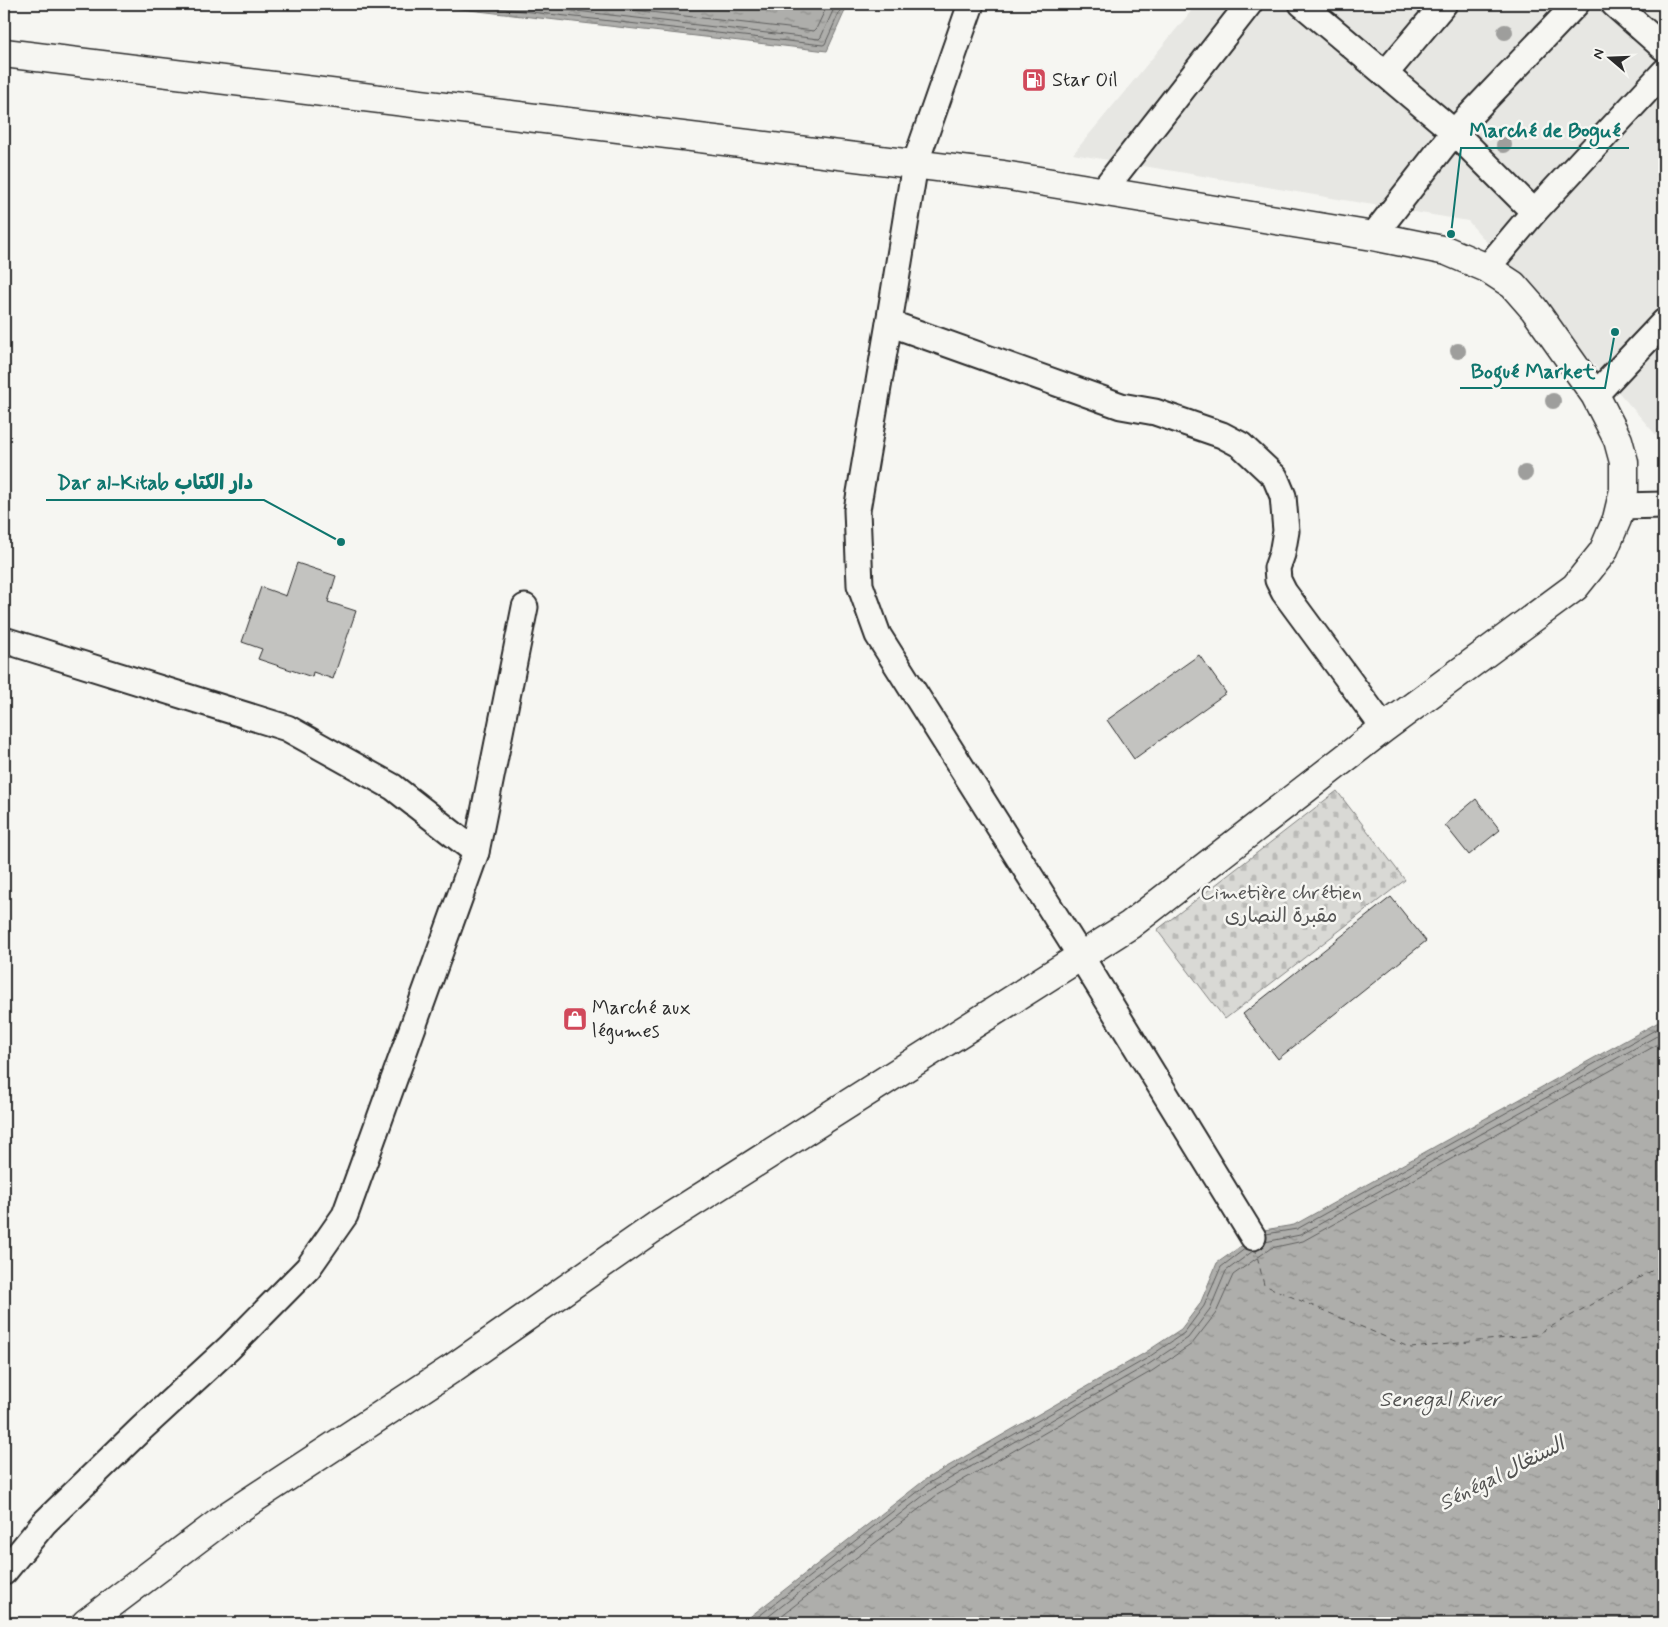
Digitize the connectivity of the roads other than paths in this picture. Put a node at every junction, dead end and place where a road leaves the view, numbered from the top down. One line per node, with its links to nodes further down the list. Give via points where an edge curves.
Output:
1 (971, 4): 12 (street)
2 (1249, 4): 13 (street)
3 (1302, 4): 10 (street)
4 (1444, 4): 10 (street)
5 (1576, 4): 11 (street)
6 (1614, 4): 7 (street)
7 (1664, 48)
8 (4, 53): 12 (street)
9 (1664, 72): 14 (street)
10 (1386, 74): 11 (street)
11 (1454, 132): 14 (street); 15 (street)
12 (915, 164): 13 (street); 18 (street)
13 (1102, 192): 15 (street)
14 (1534, 212): 16 (street)
15 (1373, 236): 16 (street, via 1447,251)
16 (1487, 268): 19 (street, via 1513,285 1534,309)
17 (1664, 322): 19 (street)
18 (889, 323): 24 (street, via 1121,406 1155,412 1222,435 1241,445 1275,477 1283,496 1286,531 1278,580 1284,592); 26 (street, via 857,510 860,585 878,634)
19 (1595, 395): 21 (street, via 1618,440 1624,462)
20 (1664, 505): 21 (street)
21 (1621, 506): 24 (street, via 1603,552 1575,587)
22 (525, 607): 25 (street)
23 (4, 640): 25 (street, via 287,728 393,787)
24 (1384, 728): 26 (street, via 1130,925)
25 (476, 852): 28 (street, via 345,1215 308,1268 229,1348 44,1523)
26 (1080, 955): 27 (street); 29 (street, via 662,1222 453,1368 229,1515)
27 (1253, 1237)
28 (4, 1572)
29 (86, 1623)

